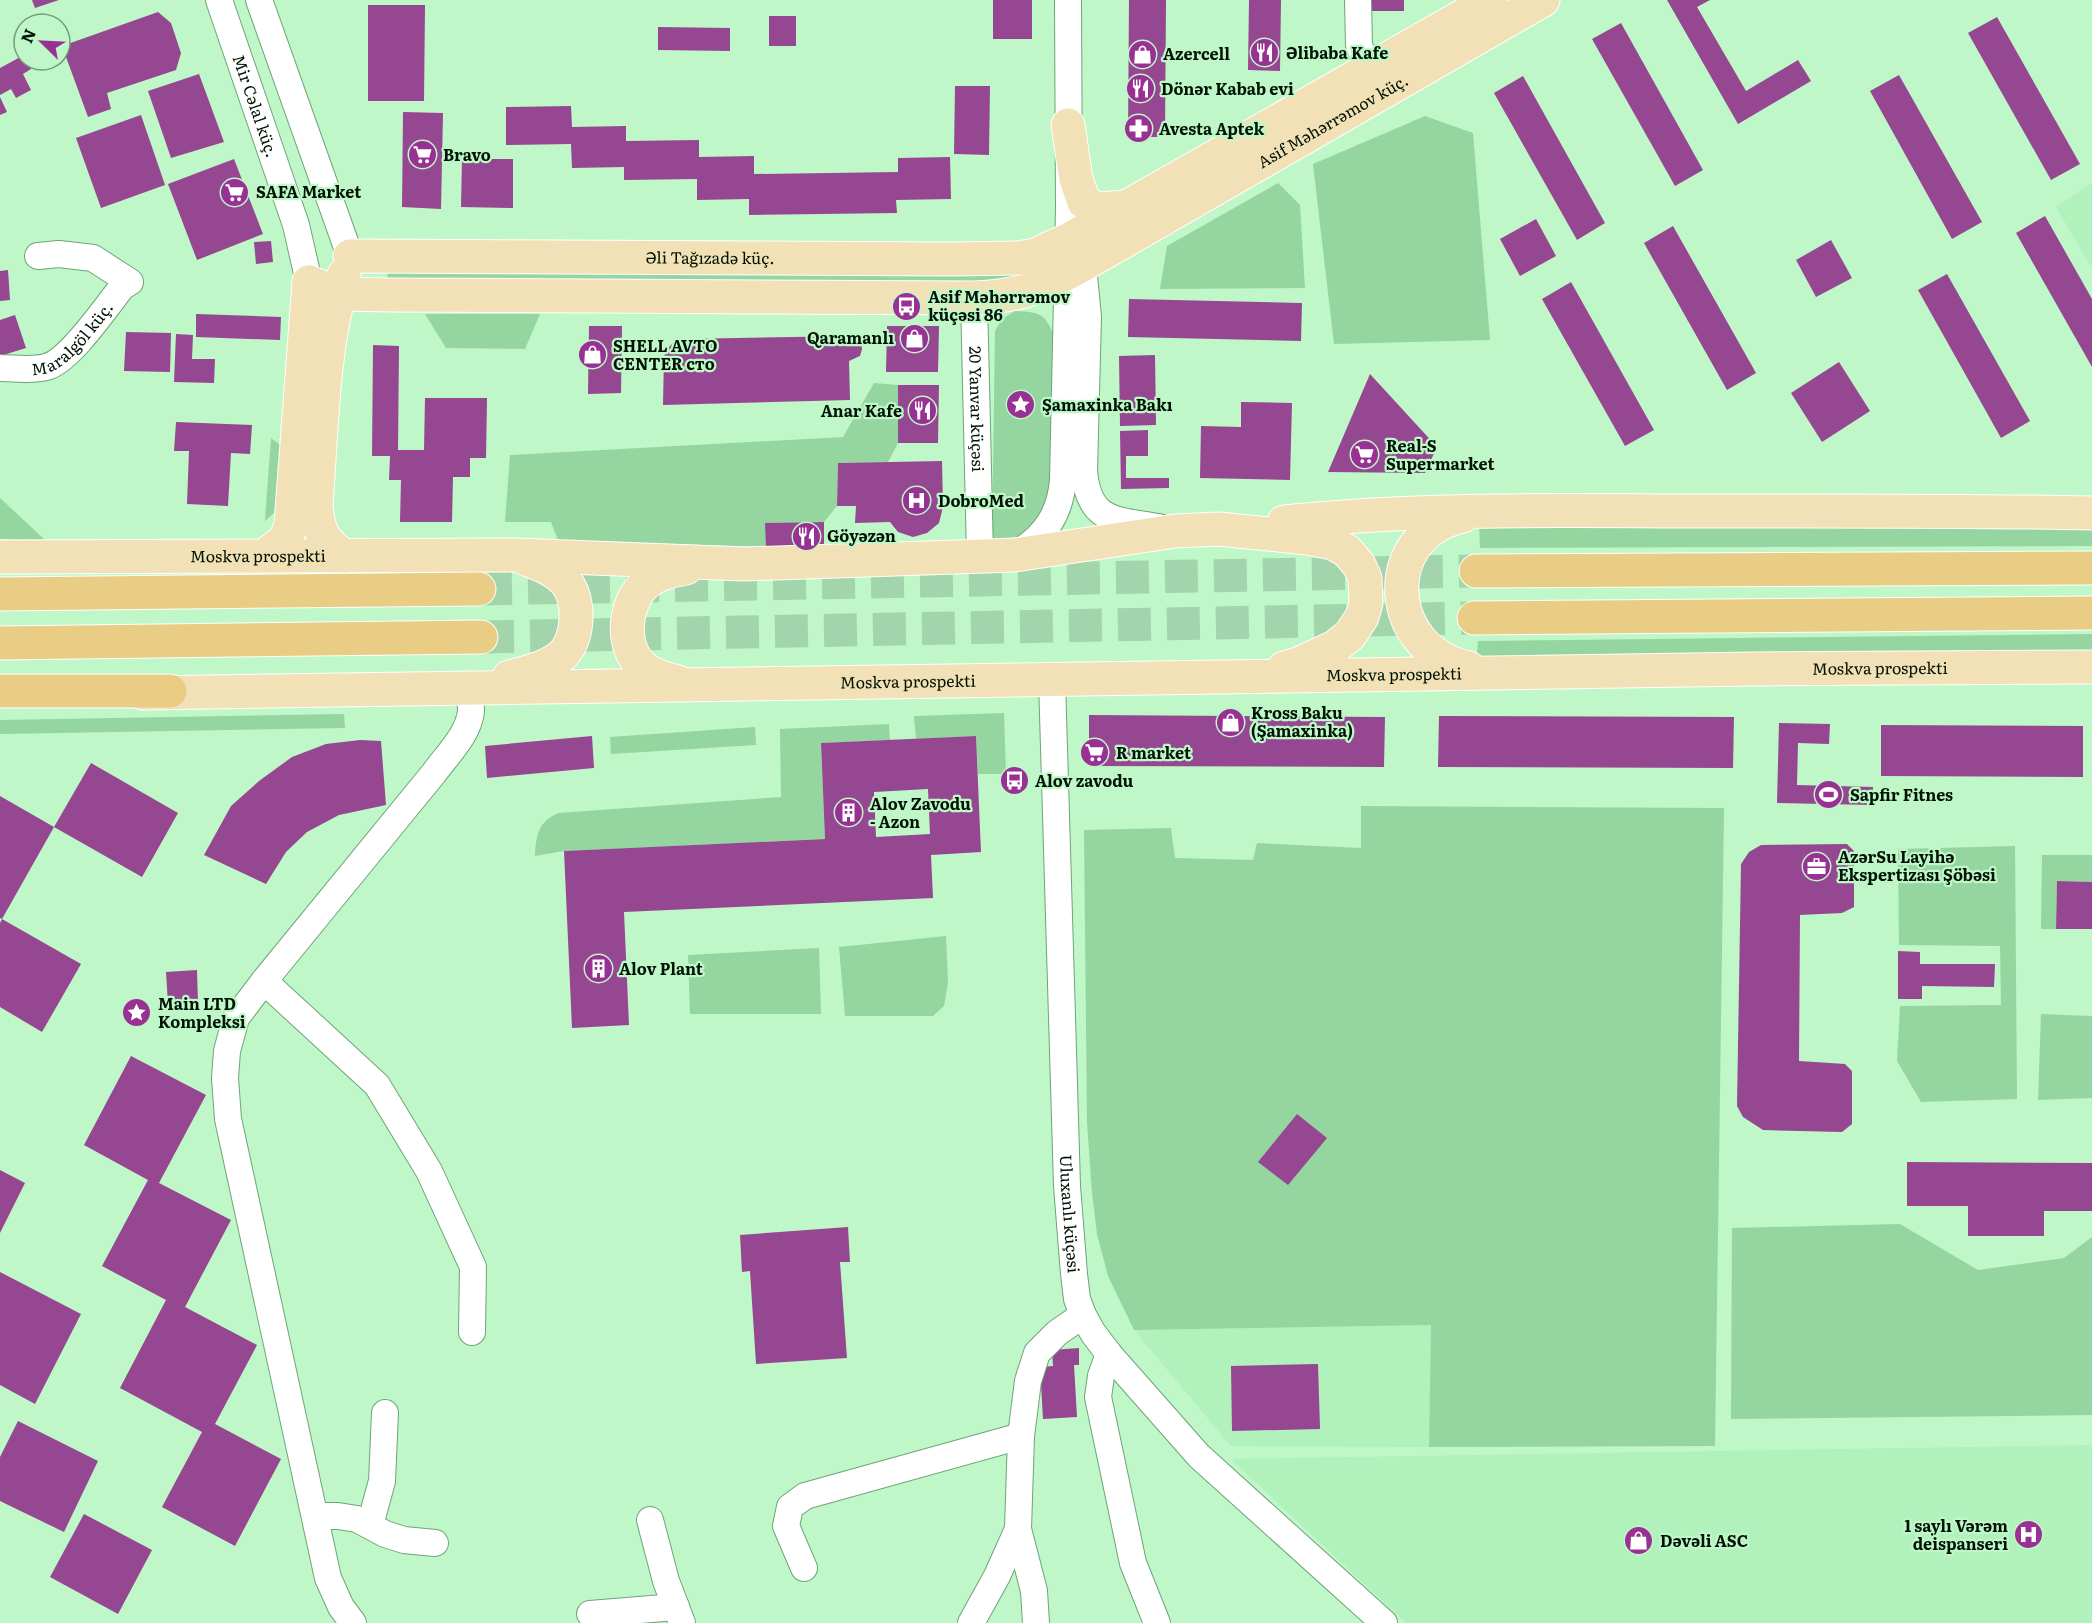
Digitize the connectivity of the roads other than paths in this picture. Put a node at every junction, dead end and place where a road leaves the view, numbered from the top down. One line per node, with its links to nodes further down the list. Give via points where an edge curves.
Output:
1 (219, 0): 14 (street, Mir Cəlal küç., via 296,225)
2 (259, 0): 12 (street)
3 (1068, 0): 8 (street)
4 (1358, 0): 7 (street, via 1359,45)
5 (1491, 0): 7 (main road, Asif Məhərrəmov küç.)
6 (1544, 0): 9 (main road, Asif Məhərrəmov küç.)
7 (1369, 71): 9 (main road, Asif Məhərrəmov küç.)
8 (1068, 125): 9 (main road, via 1076,179 1084,202); 13 (street)
9 (1120, 221): 13 (main road)
10 (386, 255): 12 (main road, Əli Tağızadə küç.); 13 (main road, Əli Tağızadə küç., via 1004,259 1035,255); 15 (main road, via 375,265 371,277)
11 (38, 256): 17 (street, Maralgöl küç., via 93,258 130,282 56,363 42,368)
12 (350, 256): 14 (main road)
13 (1072, 260): 16 (main road, via 1034,289); 21 (street, via 1086,286 1084,471 1088,495 1106,516); 23 (street, via 1062,490 1055,513 1042,534)
14 (324, 288): 15 (main road); 24 (main road, via 291,524 286,539); 25 (main road, via 327,353 317,523 329,545)
15 (383, 295): 16 (main road)
16 (974, 298): 26 (street, 20 Yanvar küçəsi)
17 (0, 368)
18 (1483, 512): 19 (main road); 20 (main road, via 1353,515); 38 (main road, via 1434,526 1408,560 1401,586 1404,610 1425,647 1455,665)
19 (2092, 513)
20 (1219, 530): 21 (main road); 39 (main road, via 1333,543 1347,551 1365,578 1364,610 1350,635 1320,655)
21 (1176, 531): 23 (main road)
22 (517, 555): 25 (main road, Moskva prospekti); 28 (main road, Moskva prospekti); 42 (main road, via 551,570 569,586 576,614 573,635 563,655 547,665)
23 (1015, 555): 26 (main road)
24 (264, 556): 25 (main road, Moskva prospekti); 27 (main road, Moskva prospekti)
25 (344, 556)
26 (980, 556): 28 (main road)
27 (0, 557)
28 (714, 563): 41 (main road, via 657,576 644,584 628,613 628,643 646,671)
29 (2090, 568): 30 (highway)
30 (1476, 571)
31 (479, 589): 32 (highway)
32 (0, 594)
33 (2092, 613): 34 (highway)
34 (1474, 618)
35 (481, 637): 36 (highway)
36 (0, 643)
37 (2092, 667): 38 (main road, Moskva prospekti)
38 (1493, 673): 39 (main road, Moskva prospekti)
39 (1256, 677): 40 (main road, Moskva prospekti)
40 (1052, 680): 41 (main road, Moskva prospekti); 47 (street, Uluxanlı küçəsi, via 1067,1186 1077,1299)
41 (696, 686): 42 (main road)
42 (469, 687): 44 (main road); 46 (street, via 471,711 459,739)
43 (0, 691): 44 (highway)
44 (170, 691): 45 (main road)
45 (0, 700)
46 (264, 981): 48 (street, via 377,1085 429,1171 473,1267); 52 (street, via 236,1018 227,1051 228,1119)
47 (1083, 1315): 49 (street, Uluxanlı küçəsi); 51 (street, via 1037,1353 1028,1381)
48 (472, 1332)
49 (1109, 1354): 63 (street, via 1098,1397 1132,1563); 64 (street, Uluxanlı küçəsi, via 1199,1456)
50 (385, 1413): 54 (street, via 382,1481)
51 (1021, 1436): 55 (street); 57 (street, via 805,1496 790,1507 786,1526)
52 (315, 1516): 54 (street, via 348,1518); 60 (street, via 328,1578)
53 (650, 1520): 59 (street)
54 (370, 1525): 56 (street, via 404,1540)
55 (1018, 1529): 61 (street); 62 (street, via 1034,1591)
56 (435, 1543)
57 (804, 1568)
58 (590, 1614): 59 (street)
59 (679, 1615)
60 (353, 1623)
61 (971, 1623)
62 (1036, 1623)
63 (1157, 1623)
64 (1384, 1623)

